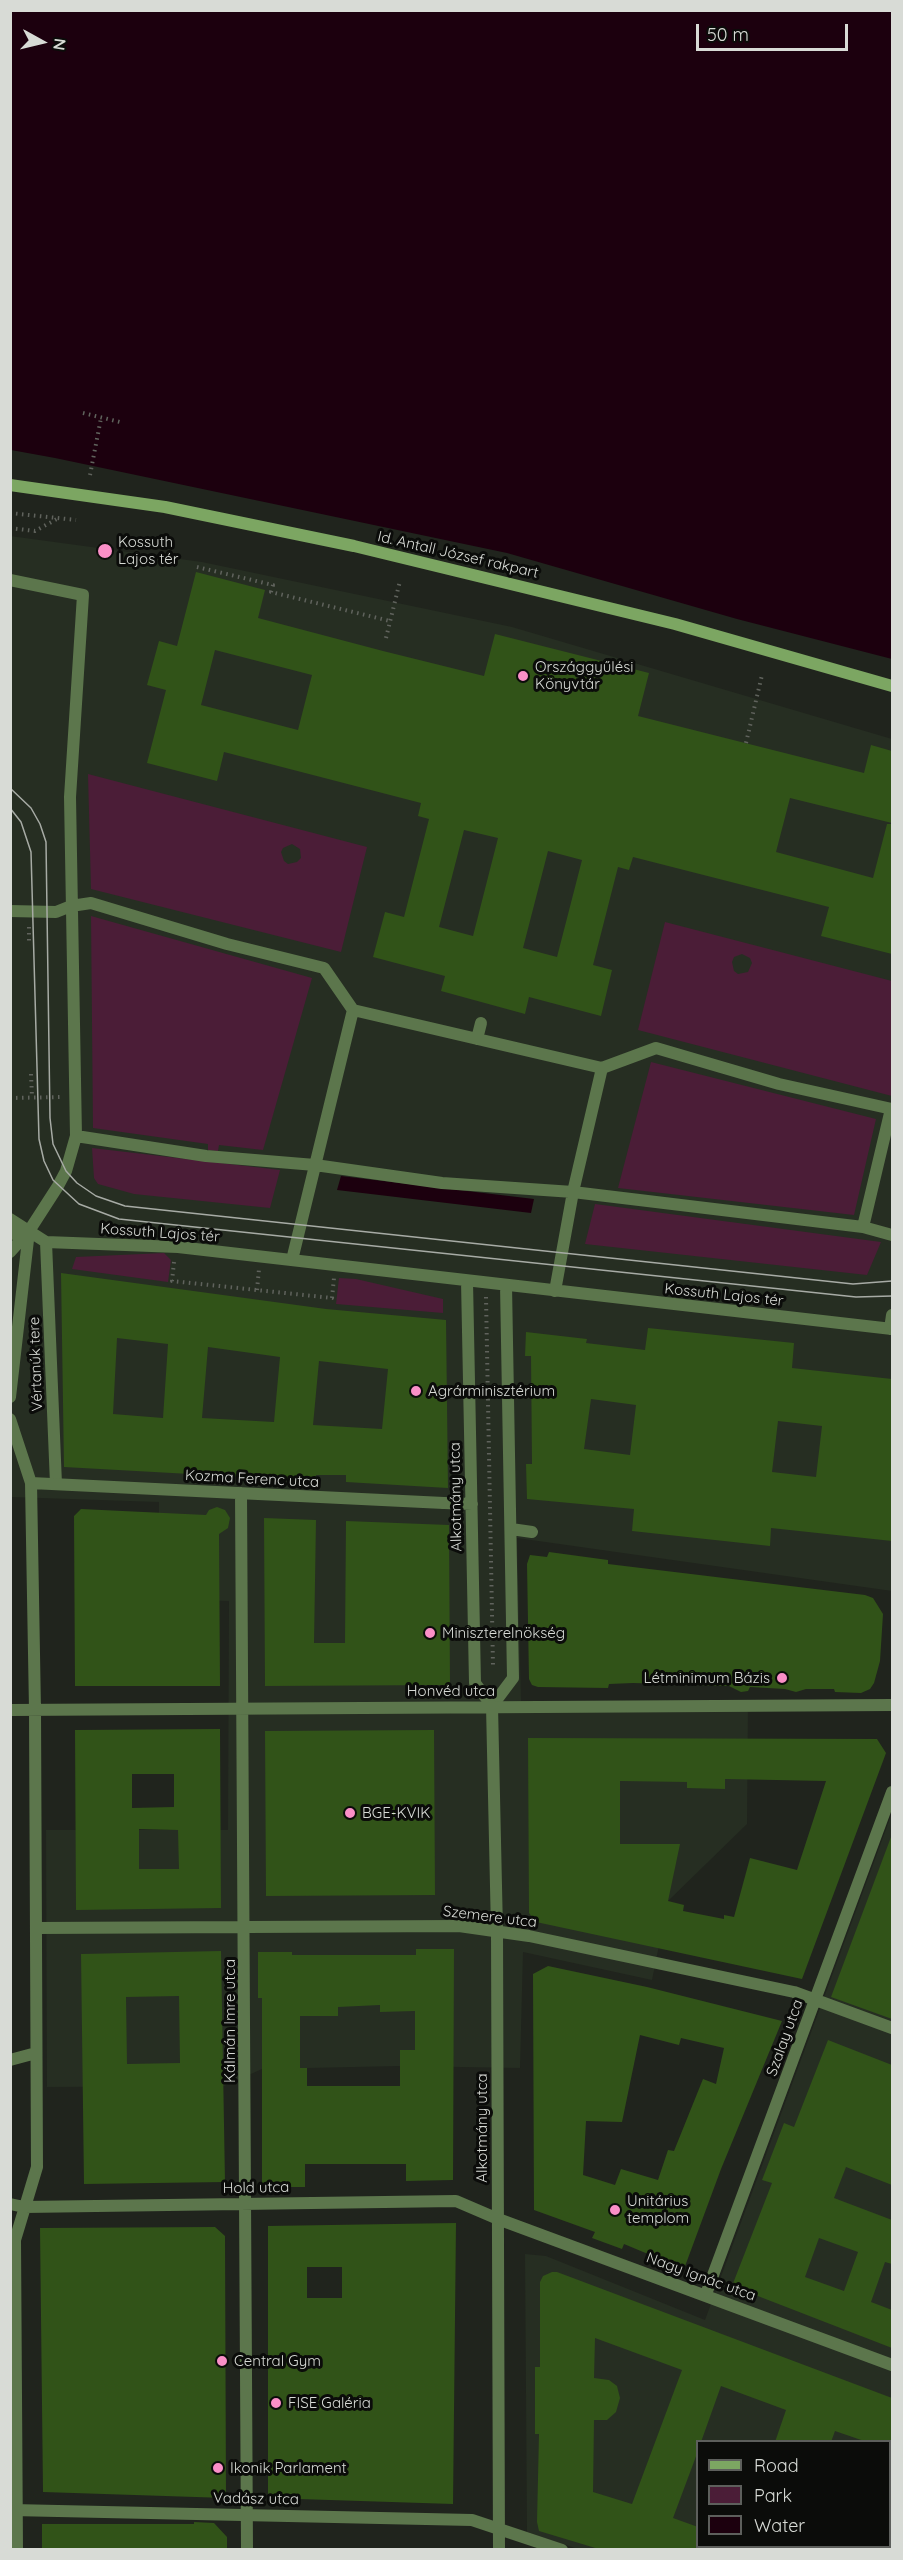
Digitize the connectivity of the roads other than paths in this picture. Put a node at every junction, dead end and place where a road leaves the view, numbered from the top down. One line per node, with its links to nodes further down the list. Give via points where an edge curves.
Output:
1 (10, 485): 3 (main road, Id. Antall József rakpart, via 165,507 354,546 675,624)
2 (10, 580): 4 (street, via 83,595 70,797)
3 (892, 686)
4 (71, 906): 5 (street, via 56,912); 6 (street, via 91,903 228,944 272,950 324,968); 11 (street)
5 (10, 911)
6 (353, 1010): 8 (street); 12 (street)
7 (481, 1023): 8 (street)
8 (477, 1039): 9 (street)
9 (602, 1068): 10 (street, via 656,1048 779,1084); 13 (street)
10 (892, 1109): 15 (street)
11 (76, 1136): 12 (street, via 206,1156); 16 (street, via 66,1171)
12 (315, 1165): 13 (street, via 442,1184); 21 (street)
13 (573, 1192): 15 (street); 24 (street)
14 (10, 1218): 16 (street)
15 (863, 1227): 18 (street)
16 (29, 1231): 17 (street); 19 (street); 20 (street); 27 (street, Vértanúk tere)
17 (10, 1234)
18 (892, 1235)
19 (46, 1242): 21 (street, Kossuth Lajos tér, via 175,1247); 30 (street, Vértanúk tere)
20 (10, 1252)
21 (292, 1260): 22 (street, Kossuth Lajos tér)
22 (467, 1281): 23 (street, Kossuth Lajos tér); 32 (street, Alkotmány utca)
23 (506, 1285): 24 (street, Kossuth Lajos tér); 33 (street)
24 (555, 1291): 26 (street, Kossuth Lajos tér)
25 (892, 1315): 26 (street, Kossuth Lajos tér)
26 (891, 1329)
27 (10, 1396)
28 (10, 1419): 29 (street, Vértanúk tere)
29 (31, 1483): 30 (street, Kozma Ferenc utca); 39 (street, Vértanúk tere)
30 (56, 1484): 31 (street, Kozma Ferenc utca)
31 (241, 1493): 32 (street, Kozma Ferenc utca); 37 (street, Kálmán Imre utca)
32 (472, 1504): 36 (street, Alkotmány utca, via 475,1683)
33 (511, 1529): 34 (street); 36 (street, via 513,1678)
34 (532, 1532)
35 (892, 1705): 36 (street, Honvéd utca)
36 (492, 1706): 37 (street, Honvéd utca); 43 (street, Alkotmány utca)
37 (243, 1709): 39 (street, Honvéd utca); 41 (street, Kálmán Imre utca)
38 (10, 1710): 39 (street, Honvéd utca)
39 (35, 1710): 42 (street, Vértanúk tere)
40 (892, 1792): 44 (street, Szalay utca)
41 (244, 1926): 42 (street, Szemere utca); 43 (street, Szemere utca, via 459,1926); 48 (street, Kálmán Imre utca)
42 (36, 1928): 46 (street, Vértanúk tere)
43 (497, 1931): 44 (street, Szemere utca); 51 (street, Alkotmány utca)
44 (816, 1998): 45 (street, Szemere utca); 52 (street, Szalay utca)
45 (892, 2028)
46 (36, 2053): 47 (street); 50 (street, Vértanúk tere, via 37,2167)
47 (10, 2060)
48 (246, 2203): 50 (street, Hold utca); 51 (street, Hold utca, via 456,2201); 55 (street, Kálmán Imre utca)
49 (10, 2204): 50 (street, Hold utca)
50 (24, 2207): 54 (street, Vértanúk tere, via 15,2240)
51 (498, 2219): 52 (street, Nagy Ignác utca); 56 (street, Alkotmány utca)
52 (706, 2294): 53 (street, Nagy Ignác utca)
53 (892, 2365)
54 (14, 2510): 55 (street, Vadász utca); 57 (street, Vértanúk tere)
55 (247, 2514): 56 (street, Vadász utca, via 472,2520); 58 (street, Kálmán Imre utca)
56 (499, 2529): 59 (street, Alkotmány utca); 60 (street, Vadász utca)
57 (17, 2550)
58 (247, 2550)
59 (500, 2550)
60 (562, 2550)

